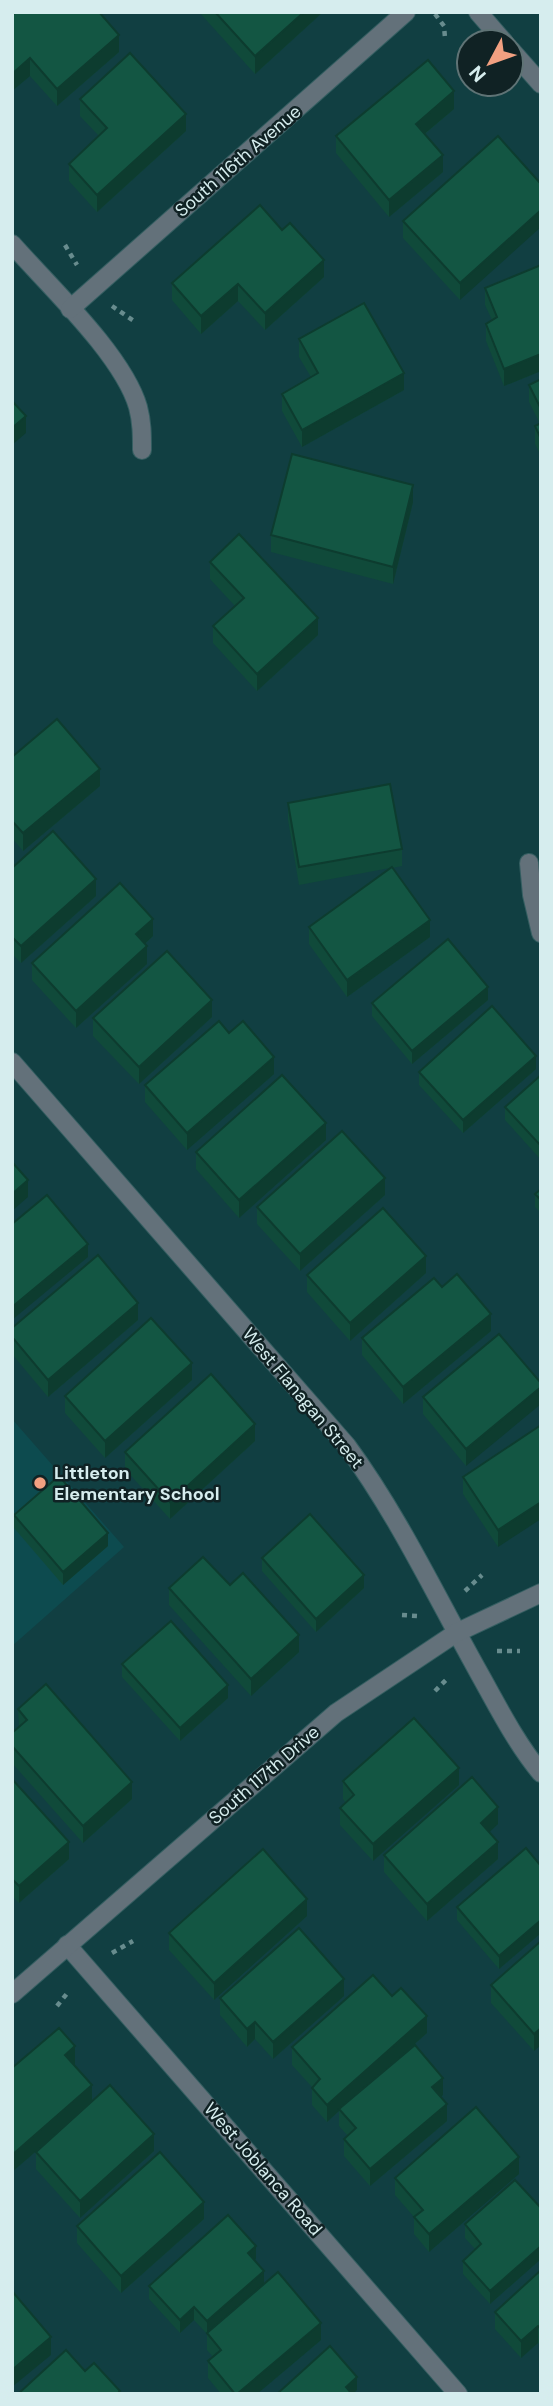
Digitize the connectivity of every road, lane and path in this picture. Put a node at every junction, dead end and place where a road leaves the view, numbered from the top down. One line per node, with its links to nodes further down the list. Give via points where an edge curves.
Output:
1 (406, 12): 9 (street, South 116th Avenue)
2 (434, 12): 5 (path, via 444,26)
3 (478, 12): 4 (street)
4 (492, 28)
5 (445, 38)
6 (525, 66): 7 (street)
7 (541, 84)
8 (12, 244): 9 (street)
9 (70, 309): 10 (street, via 126,381 140,416)
10 (142, 450)
11 (529, 863): 12 (street)
12 (541, 933)
13 (12, 1062): 15 (street, West Flanagan Street, via 347,1446 395,1516)
14 (541, 1593): 15 (street, South 117th Drive)
15 (456, 1633): 16 (street, West Flanagan Street, via 515,1737); 17 (street, South 117th Drive, via 336,1713)
16 (541, 1773)
17 (67, 1945): 18 (street, South 117th Drive); 19 (street, West Joblanca Road)
18 (12, 1994)
19 (458, 2394)

